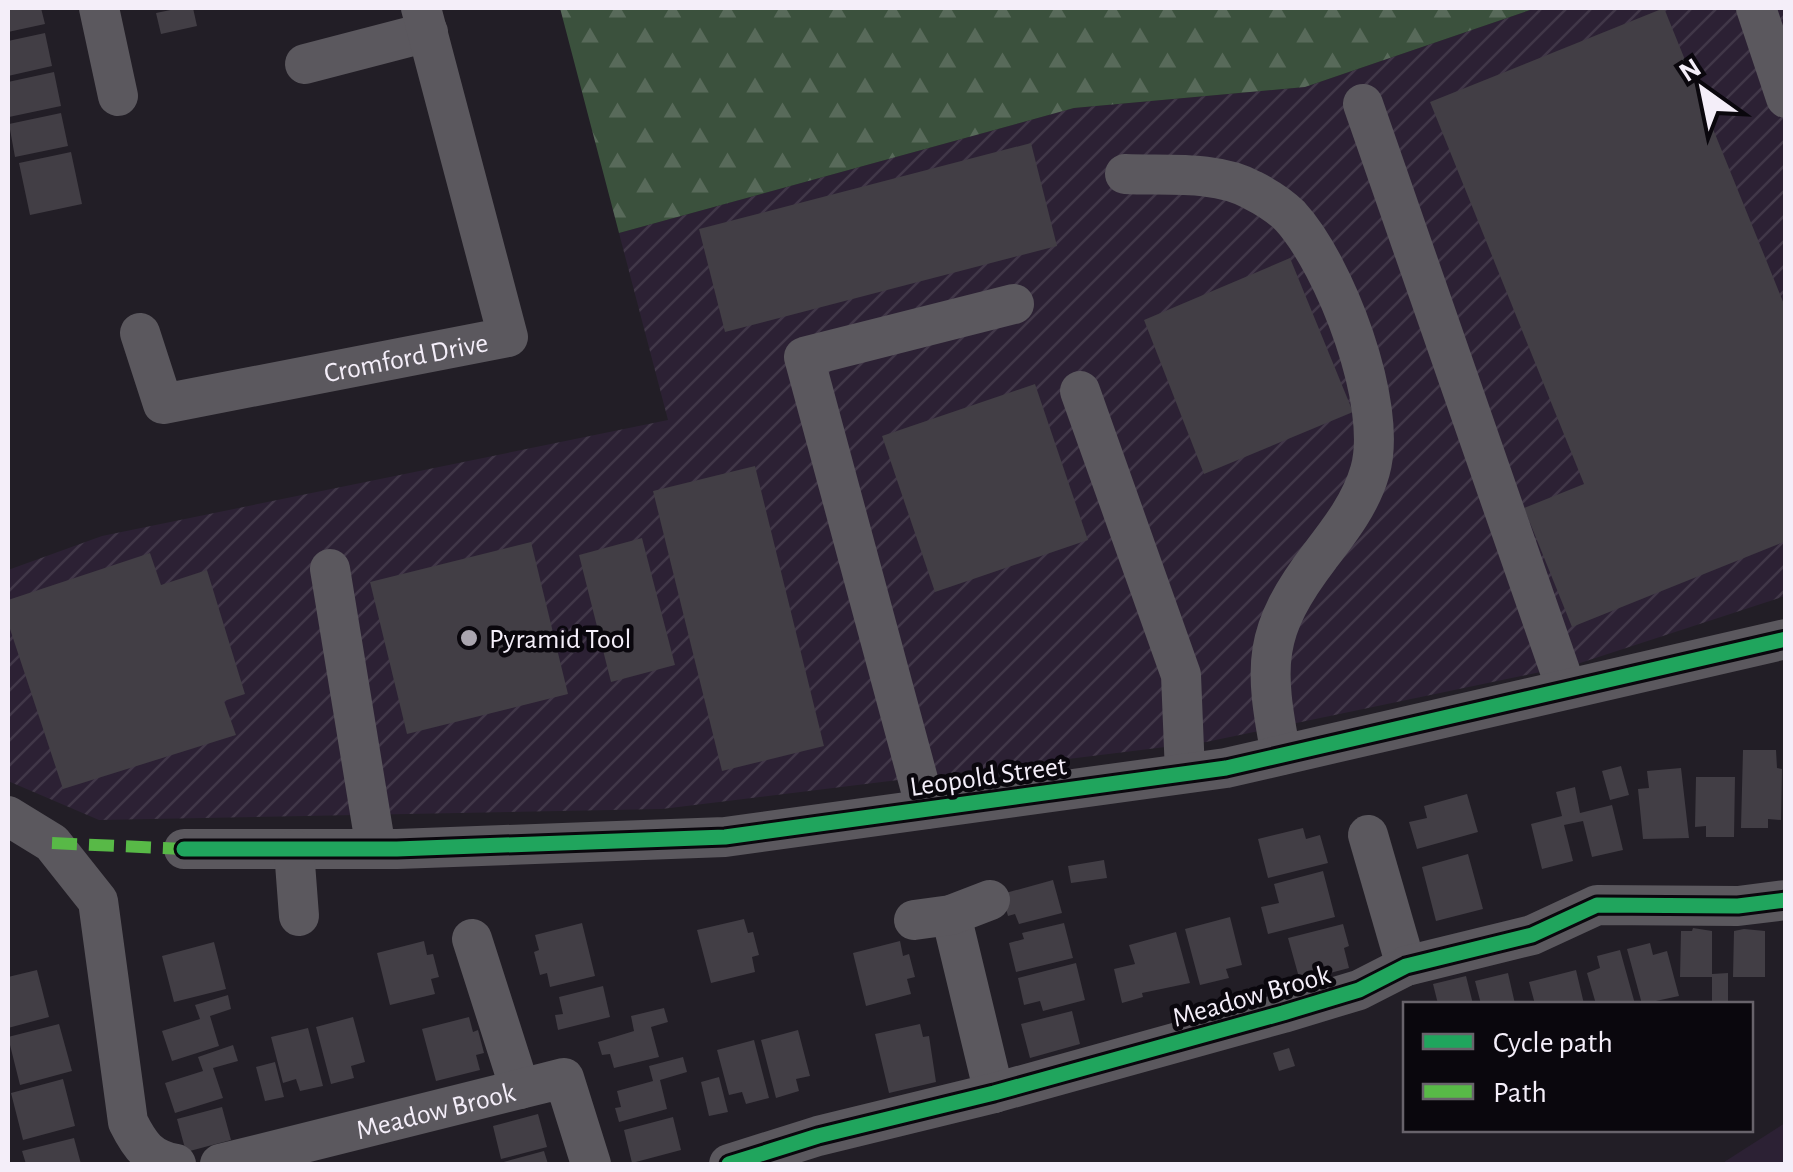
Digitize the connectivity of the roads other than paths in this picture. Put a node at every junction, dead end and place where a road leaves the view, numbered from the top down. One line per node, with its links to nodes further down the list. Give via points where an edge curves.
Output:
1 (99, 8): 5 (street)
2 (1756, 8): 6 (street)
3 (424, 20): 4 (street); 10 (street, Cromford Drive, via 508,337 163,404)
4 (305, 64)
5 (118, 96)
6 (1786, 98)
7 (1363, 104): 14 (street)
8 (1124, 174): 15 (street, via 1211,178 1250,188 1288,214 1318,254 1368,385 1375,430 1370,472 1280,620 1270,654)
9 (1014, 304): 17 (street, via 804,357)
10 (140, 332)
11 (1080, 391): 16 (street, via 1181,675)
12 (330, 569): 21 (street)
13 (1786, 639): 14 (street, Leopold Street)
14 (1566, 688): 15 (street, Leopold Street)
15 (1281, 756): 16 (street, Leopold Street)
16 (1185, 773): 17 (street, Leopold Street)
17 (926, 809): 21 (street, Leopold Street, via 724,837)
18 (8, 816): 30 (street, via 52,843 98,900 128,1122 154,1160)
19 (1368, 835): 27 (street)
20 (184, 849): 22 (street, Leopold Street)
21 (376, 849): 22 (street, Leopold Street)
22 (294, 850): 25 (street)
23 (990, 900): 29 (street, via 933,917)
24 (1786, 900): 27 (street, Meadow Brook, via 1598,905 1532,935)
25 (299, 916)
26 (472, 940): 28 (street)
27 (1406, 966): 29 (street, Meadow Brook, via 1302,1008)
28 (520, 1089): 31 (street, Meadow Brook); 32 (street, Meadow Brook, via 564,1078)
29 (994, 1092): 33 (street, Meadow Brook)
30 (176, 1164)
31 (220, 1164)
32 (591, 1164)
33 (729, 1164)

